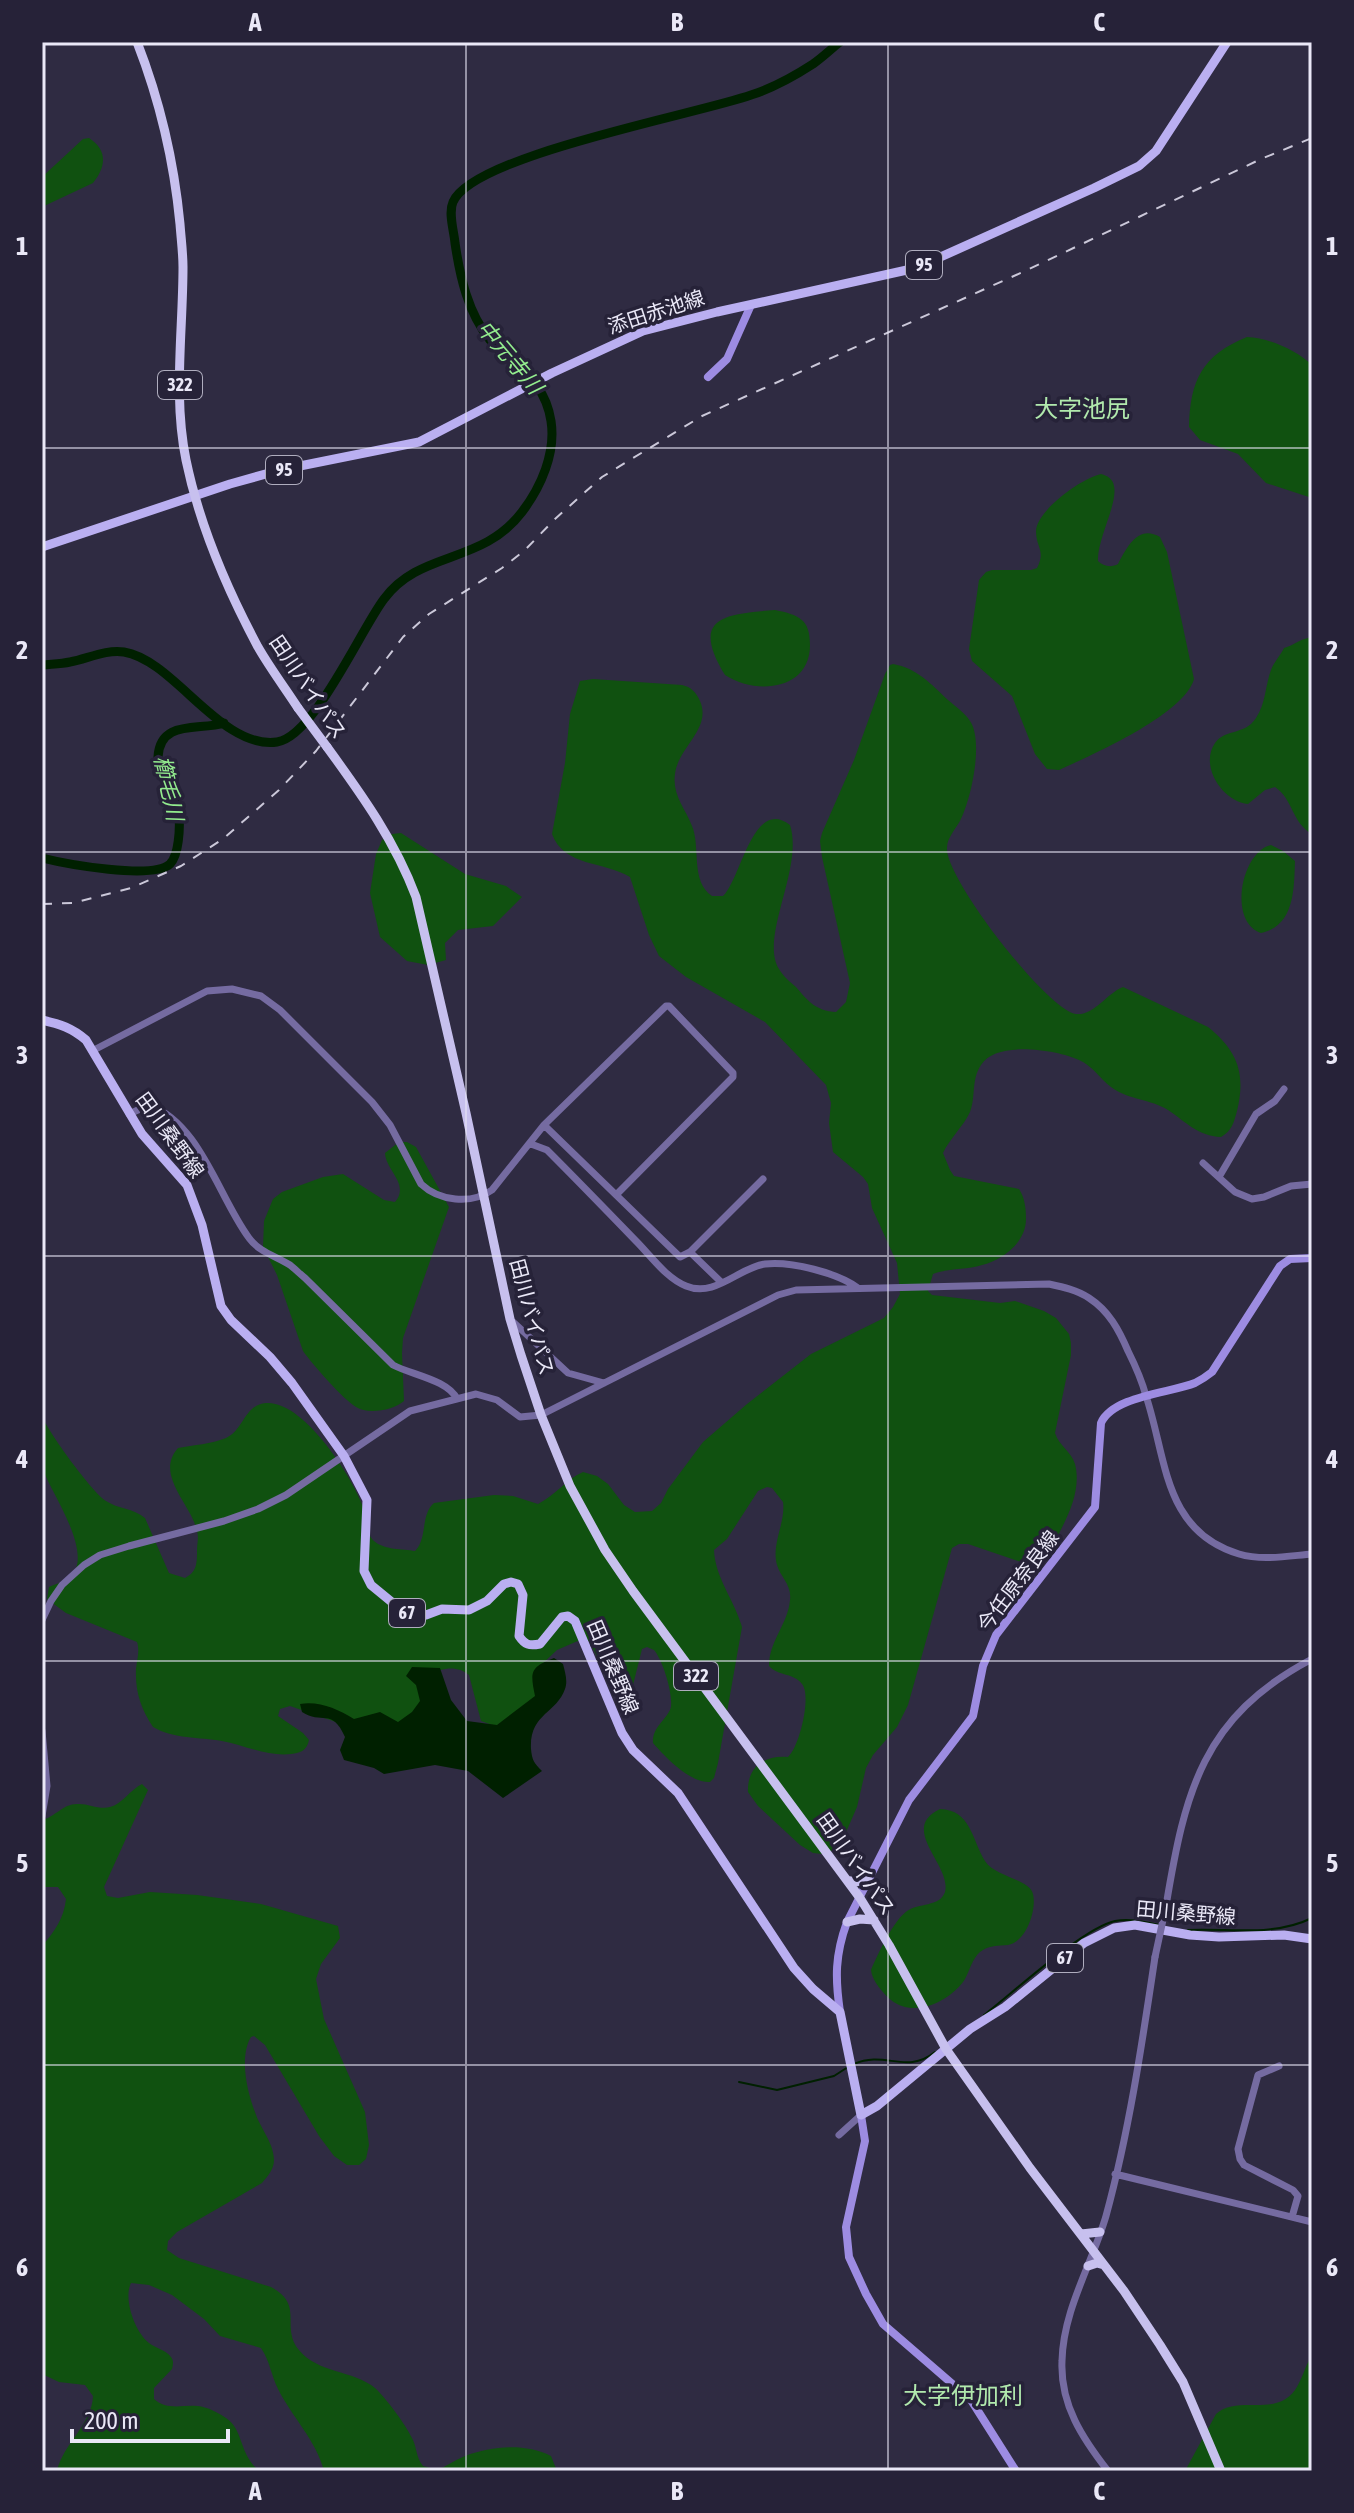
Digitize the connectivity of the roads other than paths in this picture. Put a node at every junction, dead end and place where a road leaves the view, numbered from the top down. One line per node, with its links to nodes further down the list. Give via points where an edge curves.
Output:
1 (137, 42): 5 (highway, 田川バイパス / 322, via 163,116 177,197 184,265 181,424)
2 (1227, 42): 3 (main road, 添田赤池線 / 95, via 1156,151 1139,166 916,268)
3 (751, 305): 4 (main road, via 727,359); 5 (main road, 添田赤池線 / 95, via 643,331 419,442 280,470)
4 (708, 377)
5 (195, 494): 6 (main road, 添田赤池線 / 95); 18 (highway, 田川バイパス / 322, bridge, via 258,647 379,819 416,897)
6 (42, 547)
7 (42, 1020): 8 (main road, 田川桑野線 / 67, via 75,1031)
8 (92, 1051): 10 (main road, 田川桑野線 / 67); 18 (street, via 207,991 232,989 261,996 372,1102 429,1192 441,1198)
9 (1284, 1089): 14 (street, via 1256,1114)
10 (129, 1114): 26 (street, via 149,1105 183,1128 250,1240 289,1264 393,1365 446,1386); 28 (main road, 田川桑野線 / 67, via 187,1185 221,1306 292,1383)
11 (544, 1125): 12 (street); 17 (street); 17 (street, via 666,1006 673,1009 733,1077)
12 (531, 1144): 18 (street); 21 (street, via 547,1150 674,1279 697,1289)
13 (1203, 1163): 14 (street)
14 (1219, 1177): 16 (street, via 1252,1199)
15 (763, 1179): 19 (street)
16 (1312, 1184)
17 (617, 1194): 19 (street, via 680,1257)
18 (484, 1196): 23 (highway, 田川バイパス / 322)
19 (690, 1252): 21 (street)
20 (1312, 1258): 25 (main road, 今任原奈良線, via 1290,1259 1280,1266 1212,1372)
21 (721, 1282): 22 (street, via 776,1264 833,1274)
22 (858, 1288): 24 (street, via 778,1295); 25 (street, via 1021,1283 1072,1289 1105,1311 1118,1329)
23 (510, 1319): 24 (street, via 568,1373); 27 (highway, 田川バイパス / 322)
24 (604, 1383): 27 (street)
25 (1146, 1396): 29 (street, via 1170,1491 1197,1531 1217,1545 1260,1558); 34 (main road, 今任原奈良線, via 1104,1416 1095,1507 996,1635 983,1666 973,1716 909,1800)
26 (457, 1399): 27 (street, via 484,1395 520,1417); 28 (street, via 410,1411)
27 (541, 1415): 35 (highway, 田川バイパス / 322, via 570,1486 605,1550)
28 (344, 1456): 30 (street, via 258,1509 100,1555 62,1585); 40 (main road, 田川桑野線 / 67, via 367,1500 364,1571 371,1585 413,1616 469,1610 504,1584 518,1584 523,1595 519,1636 531,1646 540,1644 562,1617 575,1621 633,1750 678,1793 776,1944)
29 (1312, 1554)
30 (42, 1620)
31 (1312, 1659): 45 (street, bridge, via 1245,1706 1214,1744 1192,1786 1176,1846)
32 (42, 1731): 33 (street, via 47,1786)
33 (42, 1816)
34 (868, 1879): 35 (highway); 36 (main road, 今任原奈良線)
35 (847, 1880): 36 (highway, 田川バイパス / 322)
36 (860, 1898): 37 (highway, 田川バイパス / 322); 38 (main road, 今任原奈良線)
37 (874, 1920): 38 (highway); 41 (highway, 田川バイパス / 322)
38 (847, 1922): 40 (main road, 今任原奈良線, via 836,1967)
39 (1312, 1939): 41 (main road, 田川桑野線 / 67, via 1190,1935 1135,1925 1114,1928 1084,1943)
40 (840, 2012): 43 (main road)
41 (946, 2049): 43 (main road, 田川桑野線 / 67); 49 (highway, 田川バイパス / 322)
42 (1279, 2066): 46 (street, via 1258,2075 1238,2149 1244,2165 1298,2196)
43 (861, 2115): 44 (street); 53 (main road, via 865,2141 846,2227 849,2257 883,2324 971,2400)
44 (839, 2135)
45 (1115, 2174): 46 (street); 48 (street)
46 (1292, 2217): 47 (street)
47 (1312, 2222)
48 (1100, 2232): 49 (highway); 50 (street)
49 (1081, 2234): 50 (highway, 田川バイパス / 322)
50 (1094, 2250): 51 (highway, 田川バイパス / 322); 52 (street)
51 (1104, 2265): 52 (highway); 55 (highway, 田川バイパス / 322, via 1183,2382)
52 (1088, 2266): 54 (street, via 1066,2329 1064,2384 1074,2421)
53 (1016, 2471)
54 (1108, 2471)
55 (1221, 2471)

